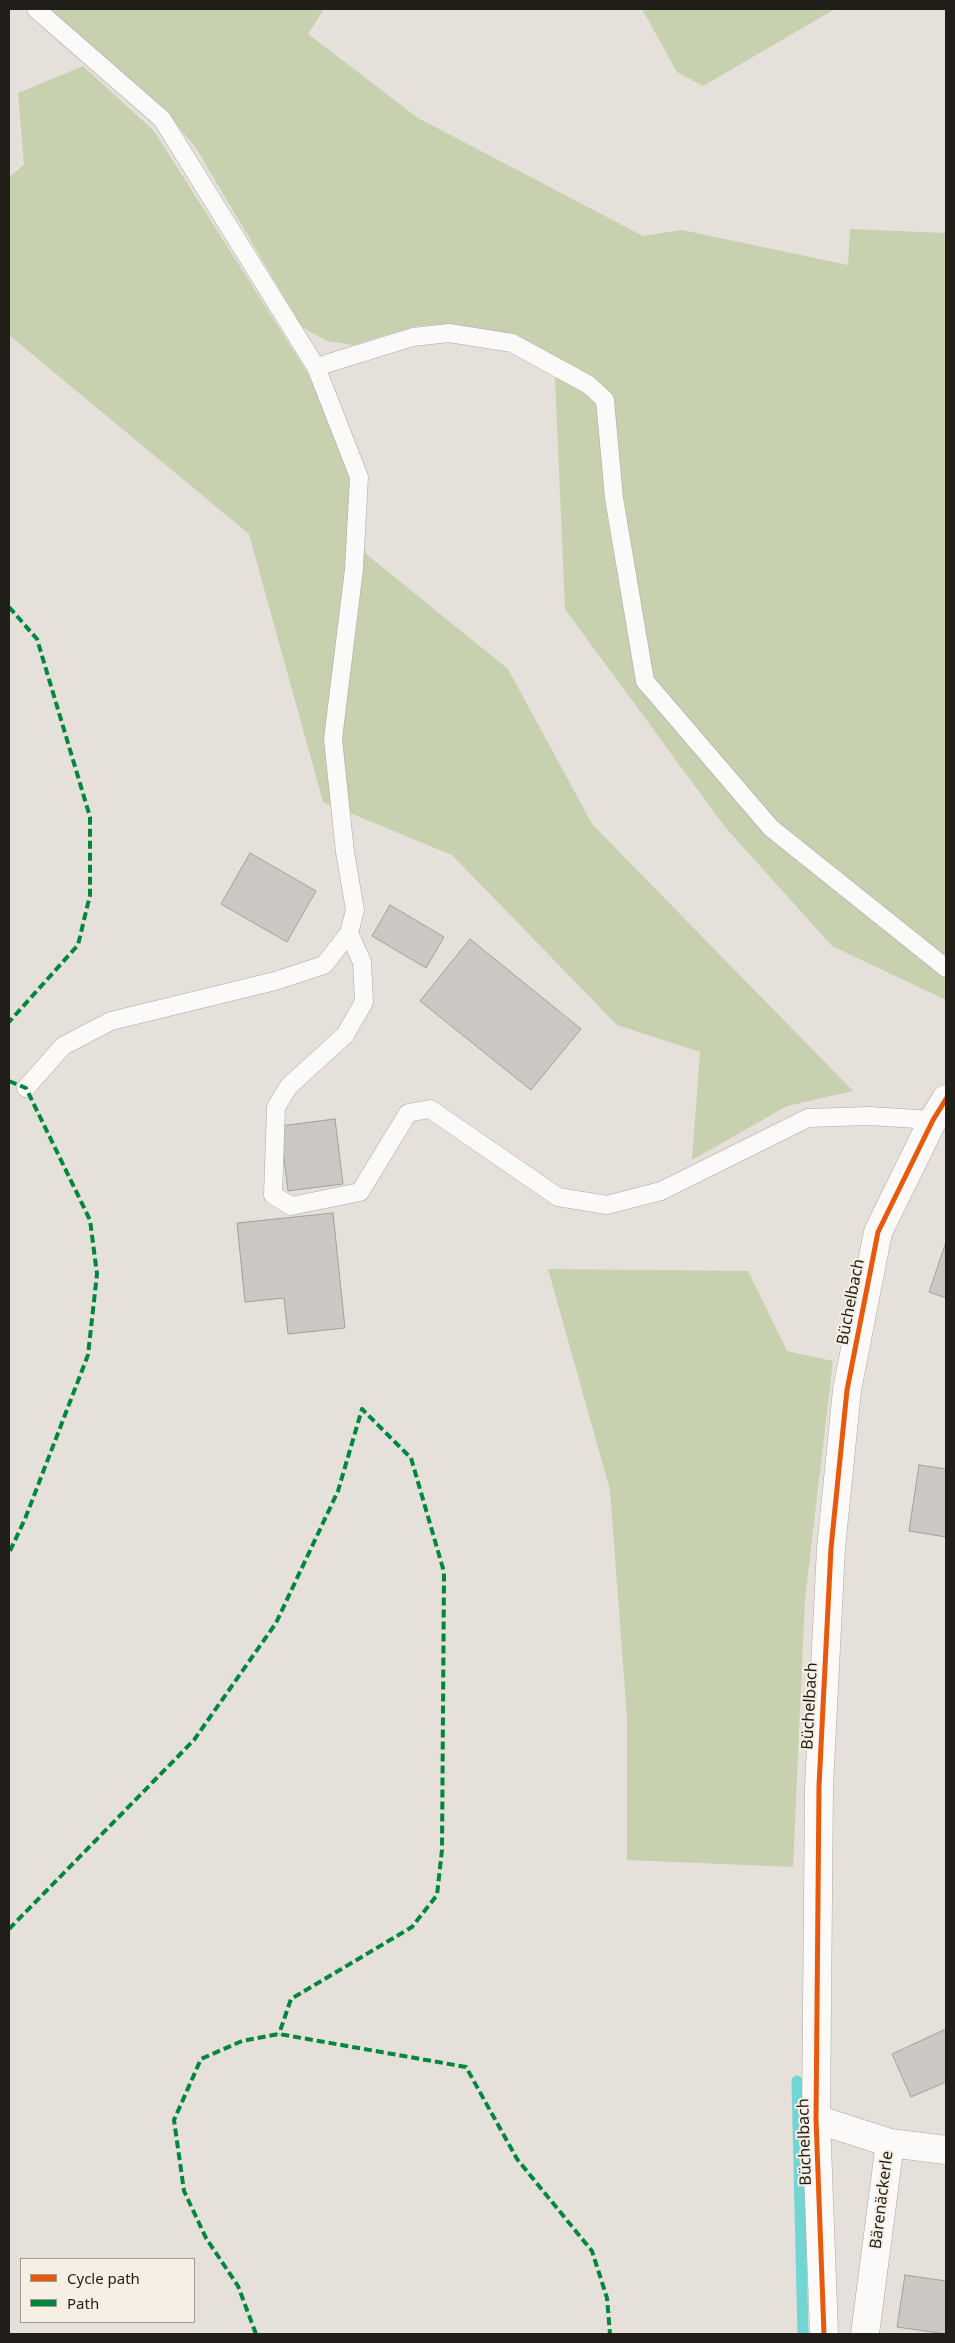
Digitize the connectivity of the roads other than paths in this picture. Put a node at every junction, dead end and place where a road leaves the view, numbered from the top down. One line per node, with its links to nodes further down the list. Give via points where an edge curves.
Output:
1 (36, 9): 2 (lane, via 162,119)
2 (316, 367): 3 (lane, via 359,477 354,569 333,739 345,852 355,910); 4 (lane, via 414,337 449,332 512,343 589,385 605,400 614,498 645,681 771,828)
3 (349, 933): 5 (lane, via 324,965 274,981 111,1022 63,1046); 6 (lane, via 362,962 364,1002 345,1034 289,1086 276,1107 273,1195 291,1206 360,1192 408,1113 430,1108 558,1197 607,1205 661,1191 808,1118)
4 (946, 968)
5 (26, 1088)
6 (939, 1110): 7 (street, Büchelbach, via 878,1232 847,1390 831,1548 819,1786)
7 (816, 2120): 8 (street, Bärenäckerle); 10 (street, Büchelbach)
8 (890, 2143): 9 (street); 11 (street, Bärenäckerle)
9 (946, 2150)
10 (824, 2334)
11 (865, 2334)

